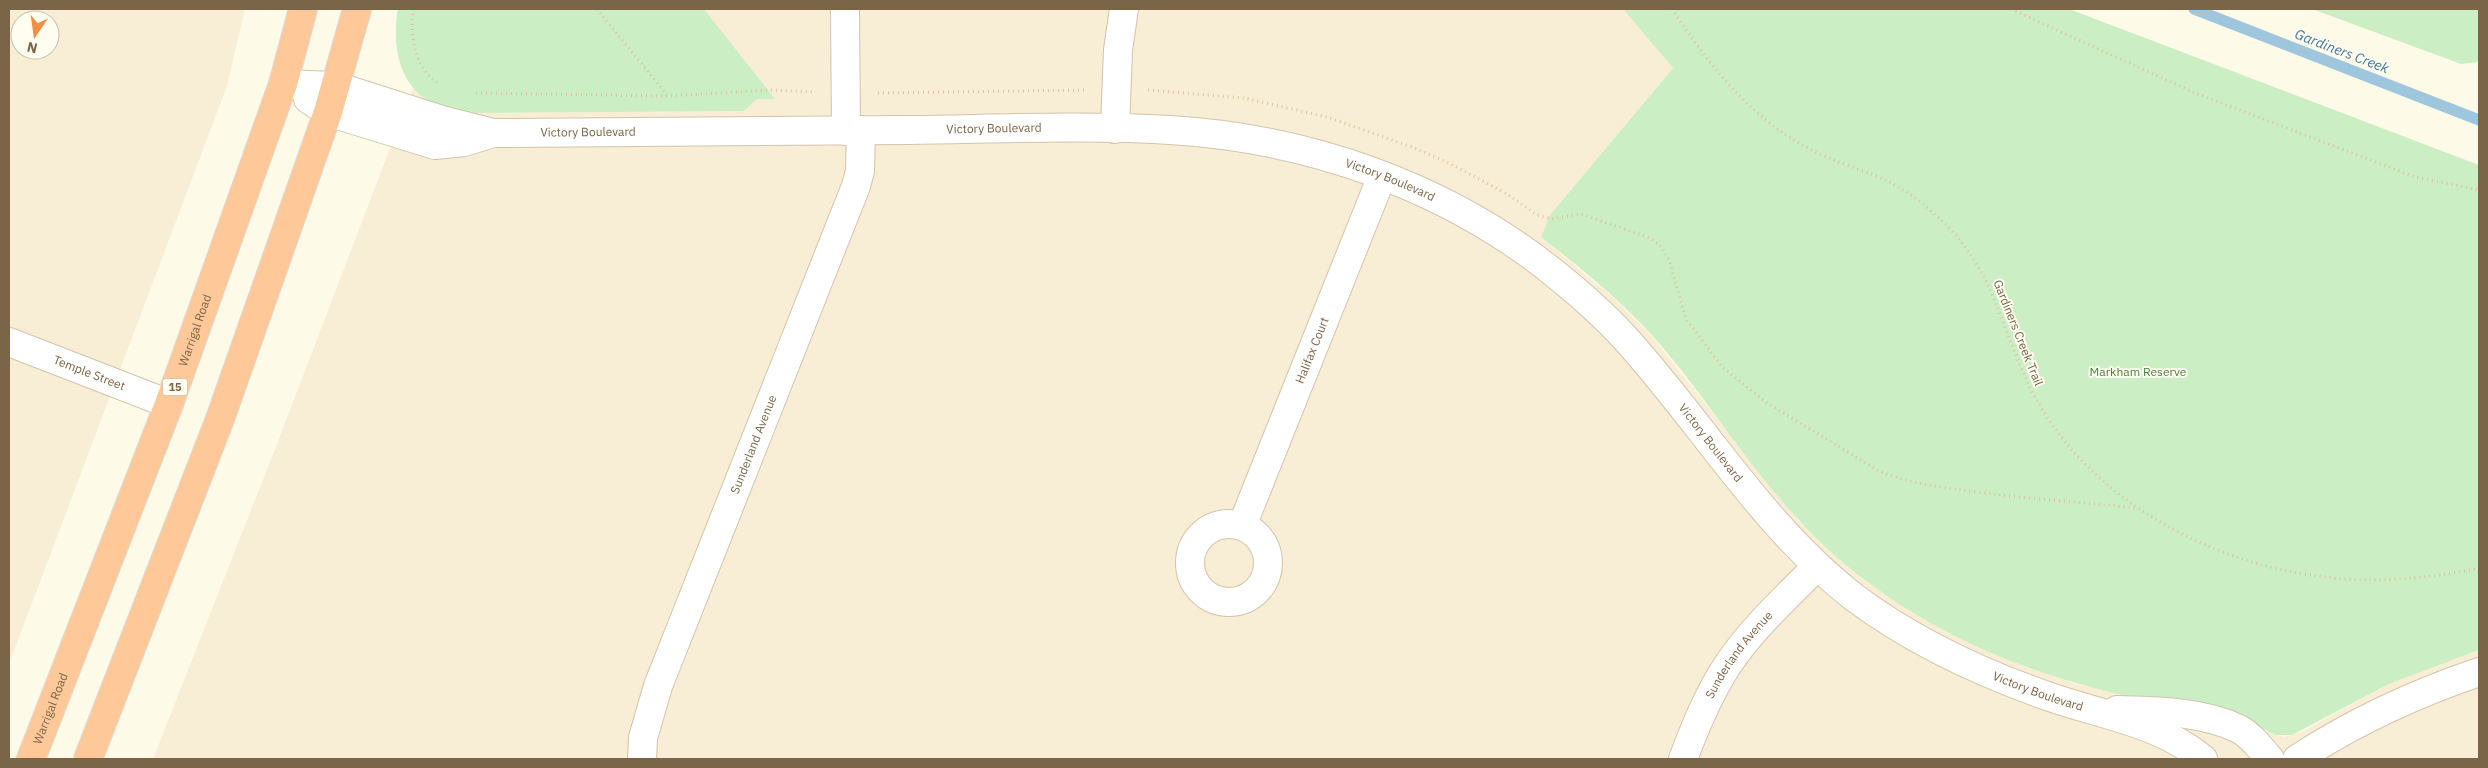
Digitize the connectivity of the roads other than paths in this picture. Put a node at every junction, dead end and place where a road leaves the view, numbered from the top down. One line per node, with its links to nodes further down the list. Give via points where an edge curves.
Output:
1 (303, 9): 5 (highway, Warrigal Road / 15)
2 (357, 9): 6 (highway)
3 (845, 9): 9 (street, Sunderland Avenue)
4 (1124, 9): 8 (street, via 1118,50)
5 (282, 84): 6 (street, Victory Boulevard); 7 (street, Victory Boulevard); 13 (highway, Warrigal Road / 15)
6 (336, 86): 7 (highway); 10 (street, Victory Boulevard)
7 (328, 112): 10 (street, Victory Boulevard, via 435,145 464,142); 19 (highway, via 220,419)
8 (1115, 129): 9 (street, Victory Boulevard); 11 (street, Victory Boulevard, via 1171,130 1283,144)
9 (853, 130): 10 (street, Victory Boulevard); 20 (street, Sunderland Avenue, via 860,171 856,186 658,686 643,738)
10 (493, 133)
11 (1382, 176): 14 (street, Halifax Court); 15 (street, Victory Boulevard, via 1423,193 1507,239 1591,305 1636,352 1787,537)
12 (9, 342): 13 (street, Temple Street)
13 (169, 404): 18 (highway, Warrigal Road / 15)
14 (1242, 526)
15 (1817, 566): 17 (street, Victory Boulevard, via 1884,619 1970,666 2059,700); 21 (street, Sunderland Avenue, via 1754,631 1727,666)
16 (2479, 672): 24 (street, via 2386,708)
17 (2100, 710): 22 (street, Victory Boulevard, via 2187,746); 23 (street, Victory Boulevard, via 2170,711 2228,725 2254,741)
18 (31, 759)
19 (88, 759)
20 (642, 759)
21 (1683, 759)
22 (2203, 759)
23 (2270, 759)
24 (2297, 759)

